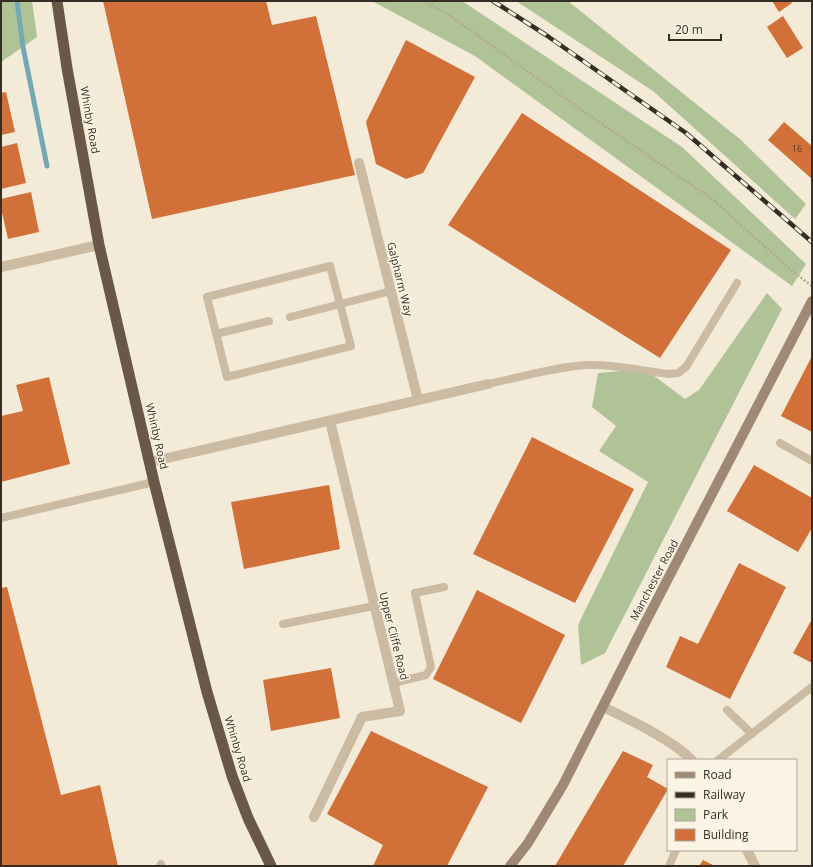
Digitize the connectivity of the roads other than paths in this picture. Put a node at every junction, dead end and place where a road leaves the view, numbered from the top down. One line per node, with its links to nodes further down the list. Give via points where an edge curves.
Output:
1 (57, 1): 3 (highway, Whinby Road)
2 (359, 163): 6 (street, Galpharm Way)
3 (99, 245): 4 (street); 17 (highway, Whinby Road)
4 (1, 267)
5 (737, 283): 12 (lane, via 686,367 678,373 589,365)
6 (391, 291): 8 (lane); 13 (street, Galpharm Way)
7 (812, 301): 25 (main road, Manchester Road)
8 (340, 304): 9 (lane); 11 (lane, via 330,266 207,298); 11 (lane, via 350,346 227,377)
9 (290, 317)
10 (268, 321): 11 (lane)
11 (216, 334)
12 (488, 384): 13 (street)
13 (418, 400): 14 (street)
14 (330, 421): 17 (street); 21 (street, Upper Cliffe Road)
15 (780, 443): 16 (lane)
16 (812, 461)
17 (150, 462): 18 (highway, Whinby Road)
18 (154, 482): 19 (lane); 33 (highway, Whinby Road, via 207,692 232,776 248,818)
19 (1, 518)
20 (444, 587): 23 (lane, via 415,593 431,667 426,675)
21 (374, 606): 22 (lane); 23 (street, Upper Cliffe Road)
22 (283, 624)
23 (393, 683): 30 (street, Upper Cliffe Road, via 400,711 362,717)
24 (812, 687): 27 (lane)
25 (603, 707): 28 (street, via 684,752); 34 (main road, Manchester Road, via 564,784 528,843)
26 (727, 710): 27 (lane)
27 (752, 734): 29 (lane)
28 (691, 759)
29 (719, 759)
30 (314, 817)
31 (676, 851): 35 (lane)
32 (748, 851): 36 (street)
33 (271, 866)
34 (510, 866)
35 (669, 866)
36 (755, 866)

